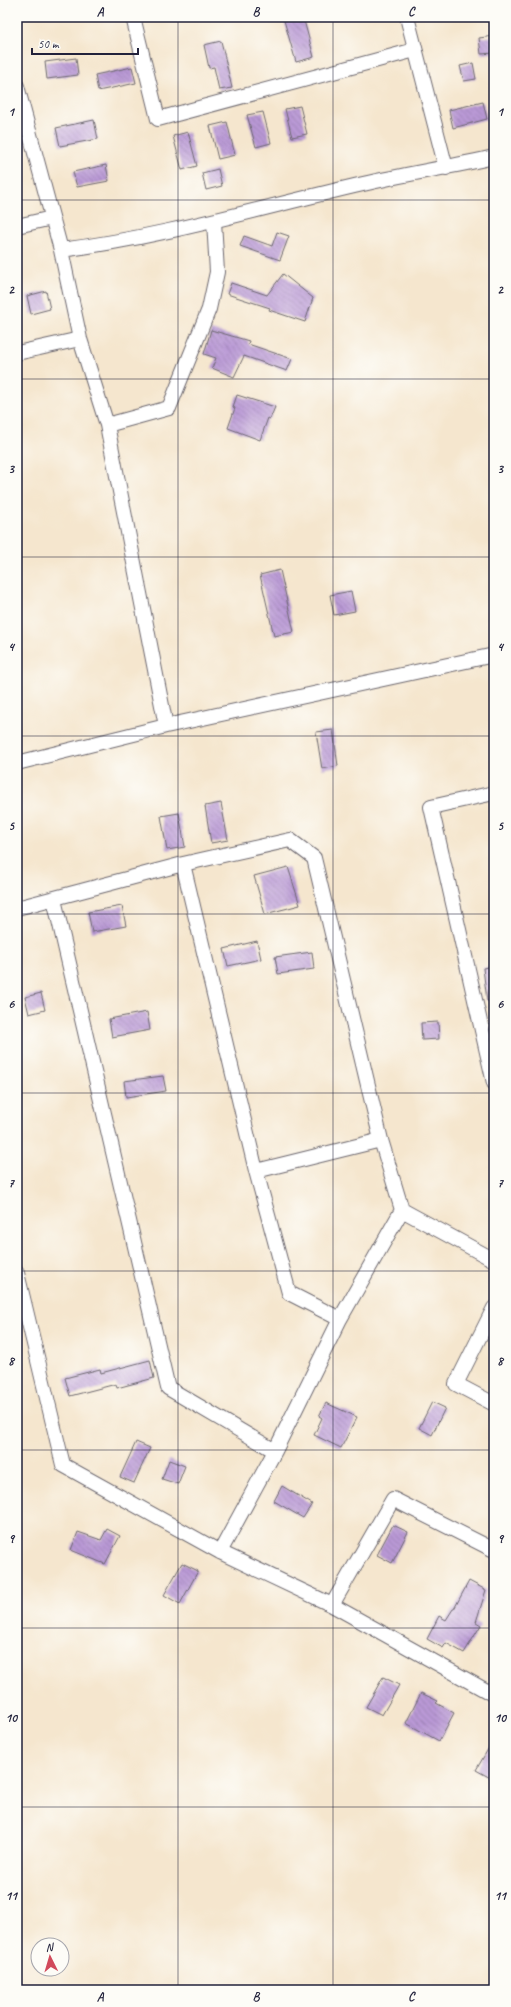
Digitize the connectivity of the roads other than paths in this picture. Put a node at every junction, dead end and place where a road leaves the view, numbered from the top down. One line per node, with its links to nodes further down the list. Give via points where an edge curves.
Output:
1 (133, 17): 3 (street, via 158,119)
2 (407, 17): 3 (street)
3 (415, 50): 6 (street)
4 (18, 93): 7 (street)
5 (494, 157): 6 (street)
6 (446, 168): 8 (street, via 364,183)
7 (52, 218): 9 (street); 10 (street)
8 (214, 221): 10 (street, via 97,246); 13 (street, via 217,272 209,309 168,408)
9 (17, 226)
10 (61, 250): 11 (street)
11 (80, 339): 12 (street); 13 (street)
12 (17, 353)
13 (107, 425): 15 (street)
14 (494, 655): 15 (street)
15 (166, 726): 16 (street)
16 (17, 763)
17 (494, 793): 21 (street, via 432,807)
18 (183, 864): 19 (street); 22 (street, via 290,840 314,858); 23 (street)
19 (54, 899): 20 (street); 30 (street, via 168,1388)
20 (17, 908)
21 (494, 1083)
22 (381, 1140): 23 (street); 24 (street)
23 (256, 1171): 28 (street, via 289,1293)
24 (402, 1210): 25 (street); 28 (street)
25 (494, 1260)
26 (17, 1273): 32 (street, via 63,1465)
27 (494, 1308): 29 (street, via 456,1384)
28 (340, 1319): 30 (street)
29 (494, 1404)
30 (275, 1451): 32 (street)
31 (494, 1550): 33 (street, via 393,1499)
32 (220, 1552): 33 (street)
33 (332, 1605): 34 (street)
34 (494, 1695)

